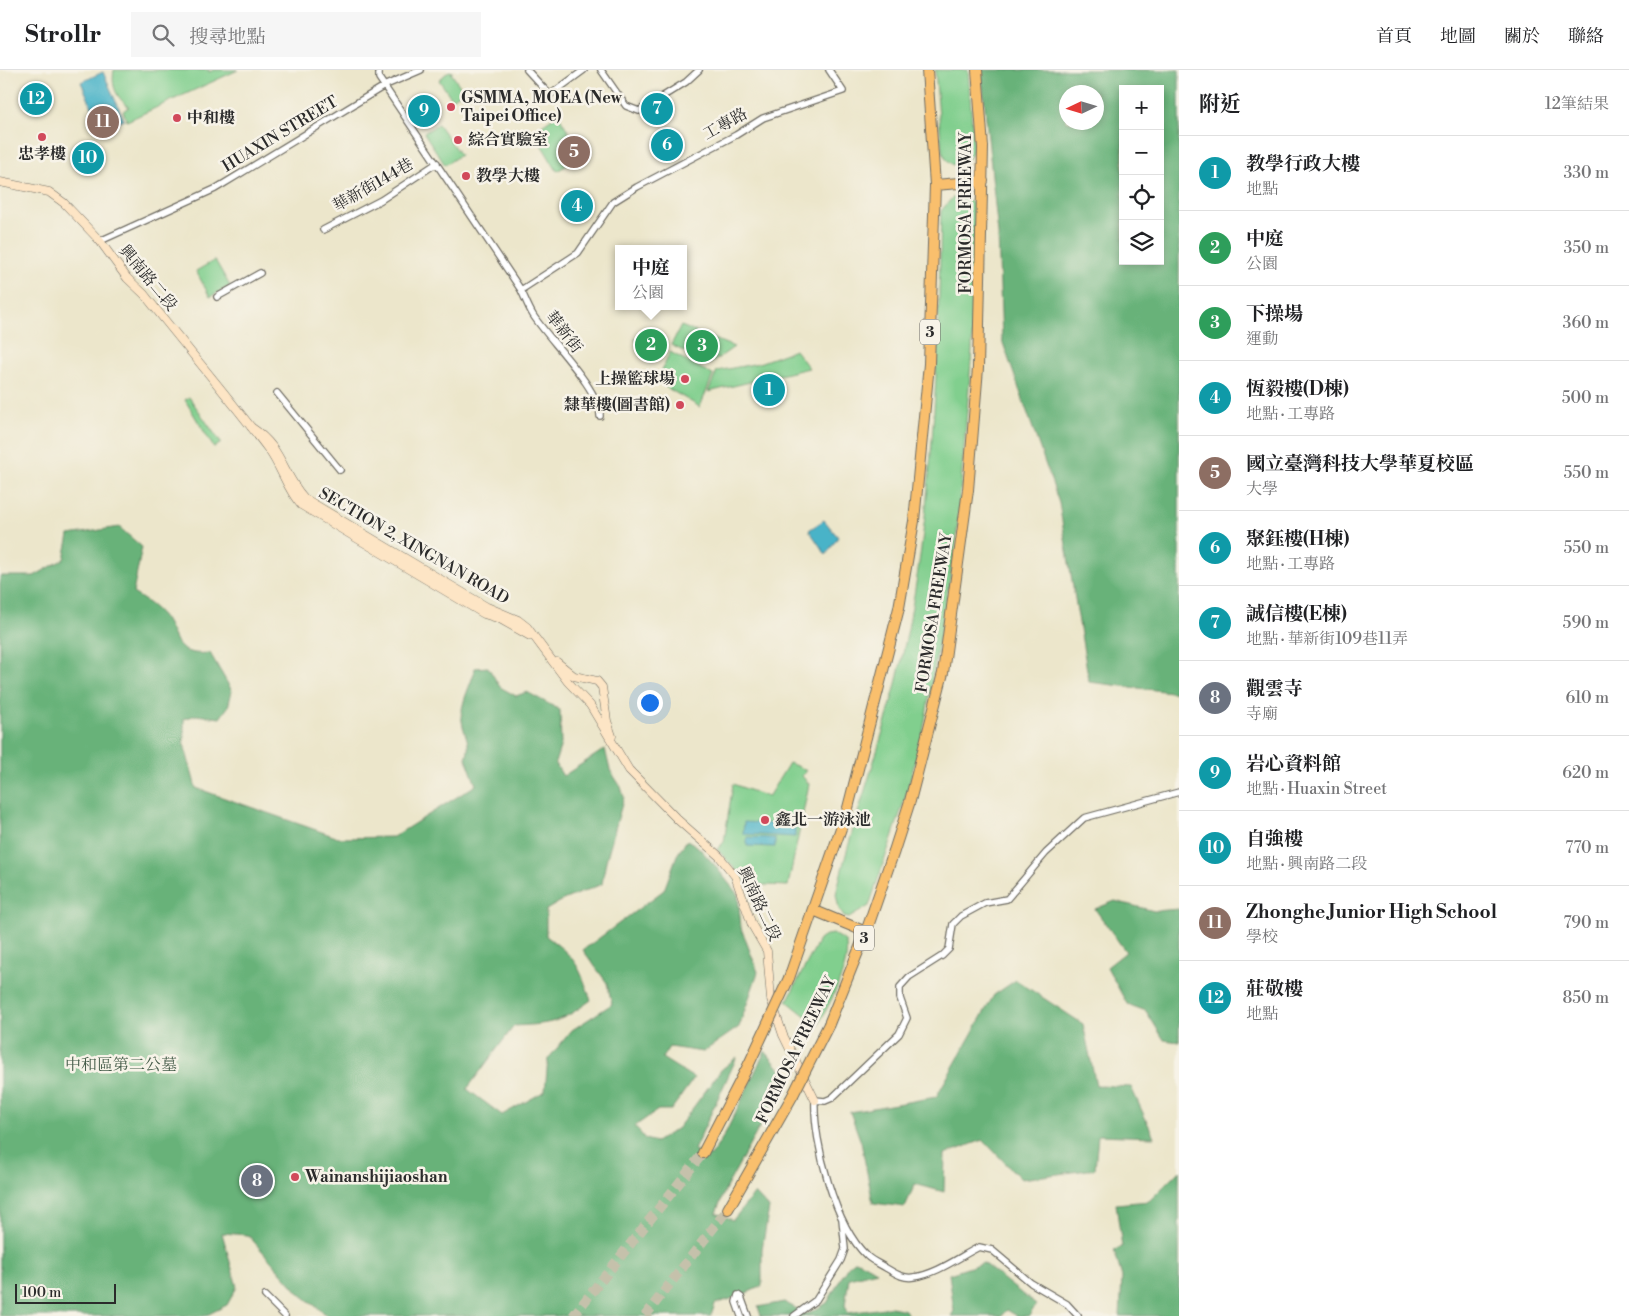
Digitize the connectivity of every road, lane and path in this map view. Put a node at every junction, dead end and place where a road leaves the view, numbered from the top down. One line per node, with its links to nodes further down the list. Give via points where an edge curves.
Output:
1 (379, 70): 10 (street, via 379,78)
2 (421, 70): 10 (street, HUAXIN STREET)
3 (527, 70): 4 (street, via 550,95)
4 (584, 70)
5 (601, 70): 6 (street, via 626,106 639,111)
6 (700, 70)
7 (829, 70): 18 (street, 工專路, via 843,91 763,118 638,186 613,202 578,253)
8 (927, 70): 14 (highway, FORMOSA FREEWAY / 3)
9 (977, 70): 12 (highway, FORMOSA FREEWAY / 3)
10 (386, 85): 11 (street); 16 (street, HUAXIN STREET, via 216,189)
11 (437, 163): 15 (street, 華新街144巷, via 381,200); 18 (street)
12 (983, 181): 14 (highway); 28 (highway, FORMOSA FREEWAY / 3, via 978,368 968,490 943,674 910,801)
13 (0, 182): 16 (street, 興南路二段, via 50,192)
14 (935, 185): 27 (highway, FORMOSA FREEWAY / 3, via 930,364 914,521 900,604 869,734)
15 (323, 230)
16 (100, 242): 22 (street, 興南路二段)
17 (260, 273): 19 (street)
18 (521, 290): 21 (street, 華新街, via 533,315 566,354 590,390)
19 (217, 297)
20 (277, 394): 23 (street)
21 (600, 416)
22 (251, 426): 24 (street, SECTION 2, XINGNAN ROAD, via 276,460 294,497 301,504 484,614 520,628)
23 (340, 470)
24 (544, 651): 25 (street, SECTION 2, XINGNAN ROAD, via 590,705); 25 (street, SECTION 2, XINGNAN ROAD, via 574,676 597,681 602,687 607,721)
25 (618, 754): 29 (street, 興南路二段, via 629,770 719,856 735,876 752,925 767,951 770,999 783,1035)
26 (1179, 792): 29 (street, via 1084,818 1046,853 1007,899 985,903 961,916 954,924 949,949 900,987 907,1018 899,1034 832,1098)
27 (813, 910): 28 (highway); 30 (highway, FORMOSA FREEWAY / 3, bridge, via 789,978)
28 (866, 932): 31 (highway, FORMOSA FREEWAY / 3, bridge, via 829,1024)
29 (815, 1100): 32 (street, via 822,1160)
30 (702, 1153)
31 (728, 1209)
32 (841, 1214): 37 (street, via 845,1249 841,1260 816,1300); 38 (street, via 867,1257 899,1276 913,1278 932,1272 979,1247 992,1250 1031,1283 1067,1304)
33 (265, 1296): 34 (street)
34 (285, 1316)
35 (740, 1316): 36 (street, via 736,1302 738,1295)
36 (748, 1316)
37 (794, 1316)
38 (1078, 1316)

